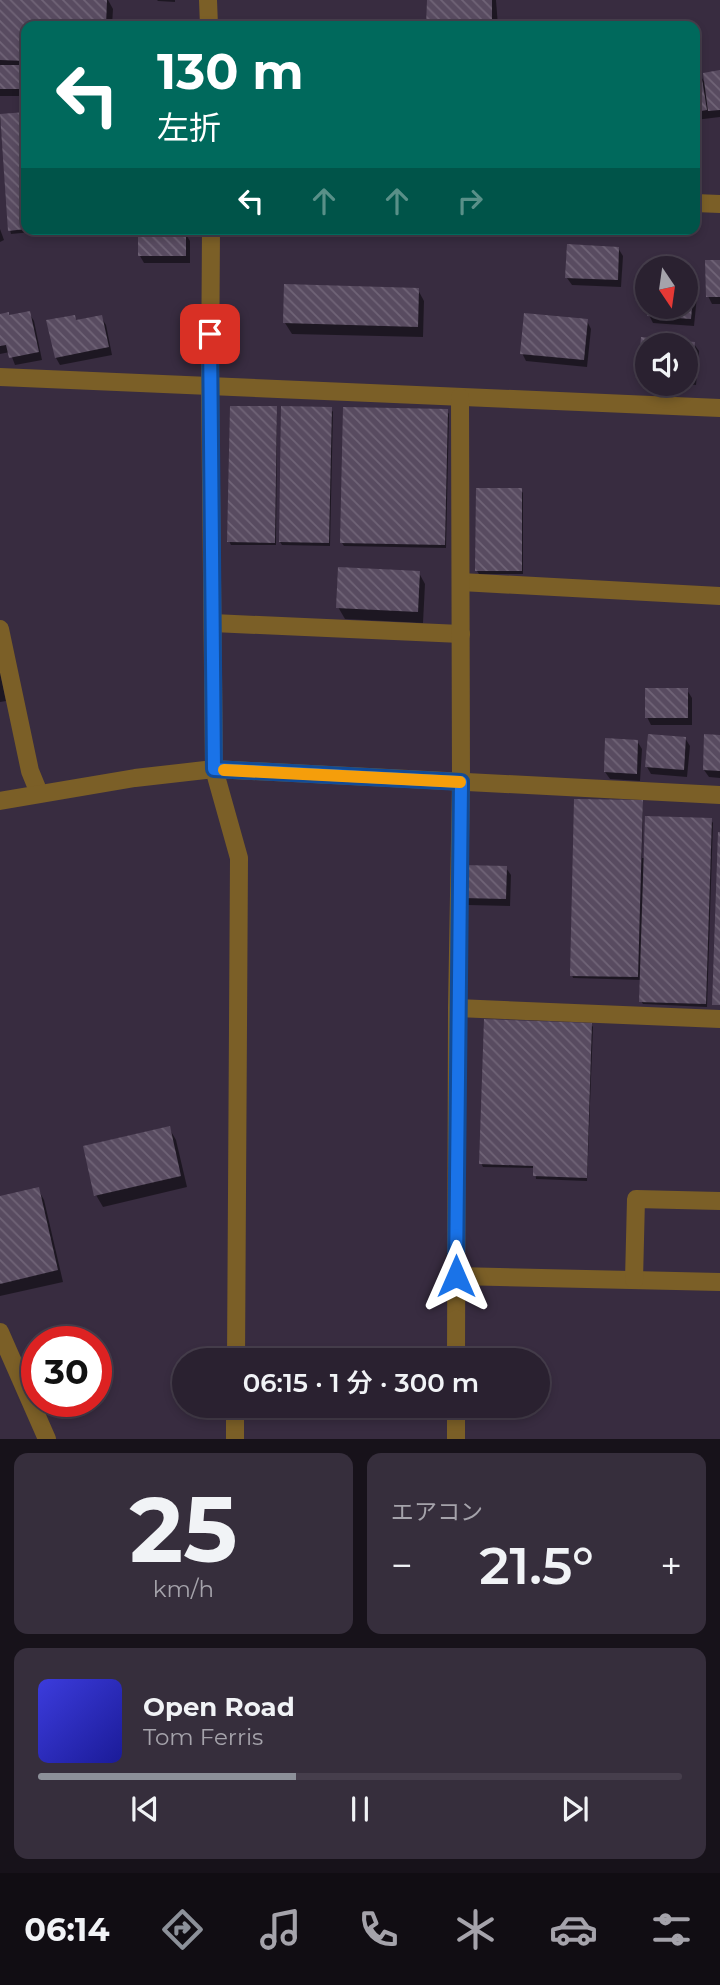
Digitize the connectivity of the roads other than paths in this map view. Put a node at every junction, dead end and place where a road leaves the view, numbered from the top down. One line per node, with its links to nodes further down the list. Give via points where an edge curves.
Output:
1 (208, 0): 2 (street)
2 (209, 21)
3 (700, 203): 4 (street)
4 (720, 204)
5 (211, 235): 7 (street)
6 (0, 377): 7 (street)
7 (210, 386): 8 (street); 12 (street)
8 (460, 397): 9 (street); 10 (street)
9 (720, 408)
10 (461, 582): 11 (street); 14 (street)
11 (720, 596)
12 (213, 624): 14 (street); 15 (street)
13 (0, 629): 17 (street, via 30,771)
14 (461, 634): 16 (street)
15 (214, 769): 16 (street); 17 (street); 27 (street, via 239,858)
16 (461, 782): 18 (street); 20 (street)
17 (39, 793): 19 (street)
18 (720, 795)
19 (0, 801)
20 (457, 1009): 21 (street); 23 (street)
21 (720, 1019)
22 (720, 1201): 24 (street, via 636,1199)
23 (456, 1276): 24 (street); 28 (street)
24 (634, 1280): 25 (street)
25 (720, 1282)
26 (0, 1332): 31 (street)
27 (236, 1348)
28 (456, 1348)
29 (235, 1418): 32 (street)
30 (456, 1418): 33 (street)
31 (47, 1439)
32 (235, 1439)
33 (456, 1439)

